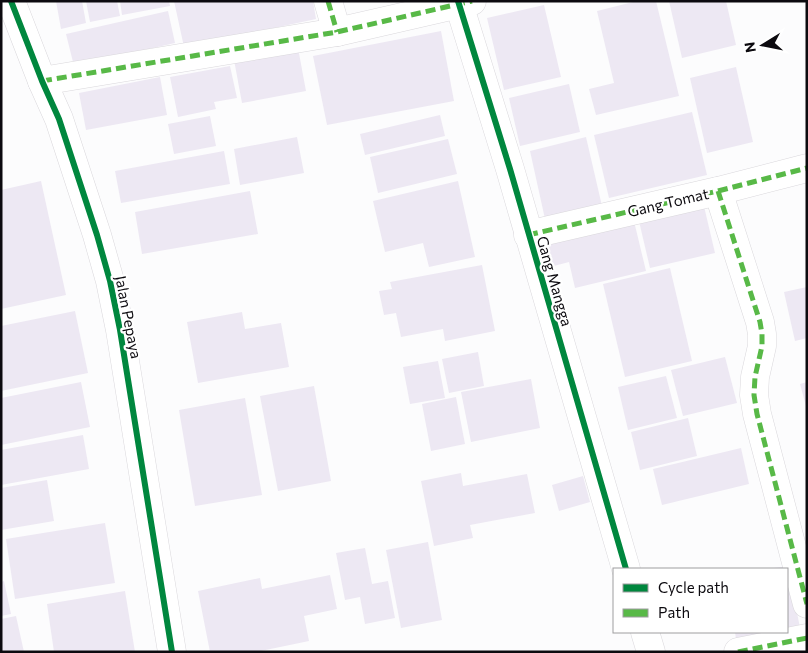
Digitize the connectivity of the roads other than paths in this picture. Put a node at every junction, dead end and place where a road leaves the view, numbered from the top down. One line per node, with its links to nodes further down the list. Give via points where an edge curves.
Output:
1 (11, 1): 5 (street, Jalan Pepaya)
2 (328, 1): 4 (street)
3 (463, 2): 4 (street); 8 (street, Gang Mangga)
4 (337, 32): 5 (street)
5 (42, 81): 13 (street, Jalan Pepaya, via 59,118 110,282)
6 (807, 168): 7 (street, Gang Tomat)
7 (718, 191): 8 (street, Gang Tomat); 10 (street, via 760,322 762,346 754,395 757,414)
8 (528, 234): 9 (street, Gang Mangga)
9 (626, 568)
10 (807, 604)
11 (645, 633): 14 (street)
12 (807, 638): 15 (street)
13 (172, 652)
14 (651, 652)
15 (738, 652)

